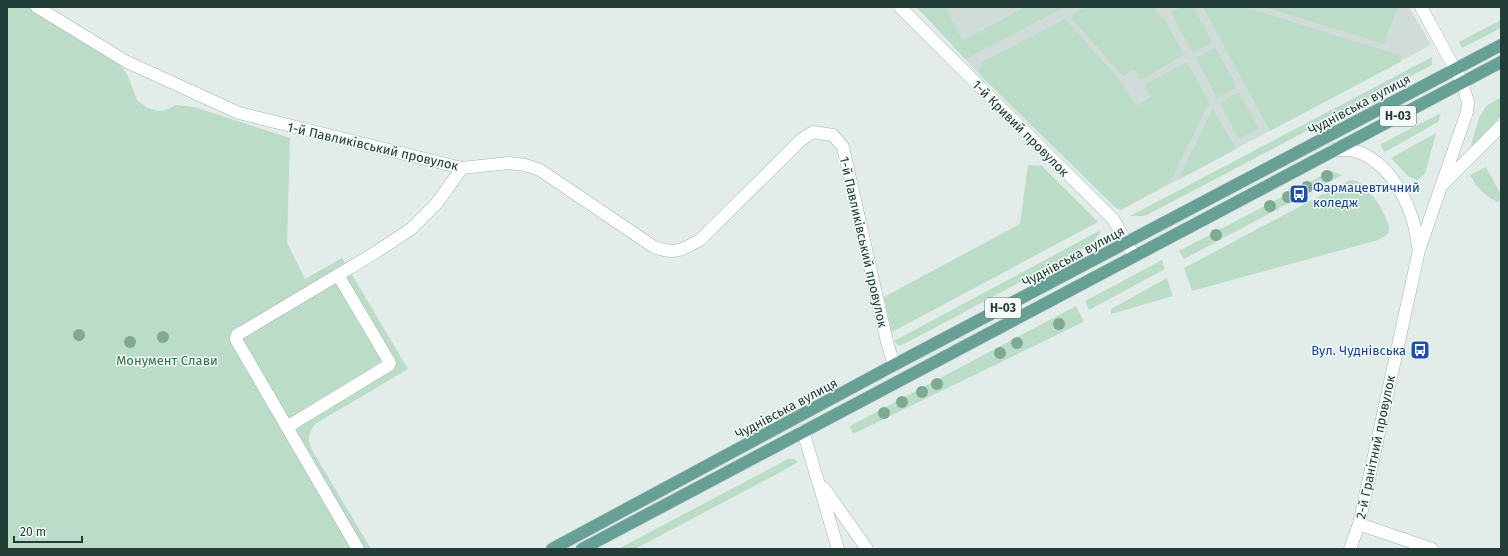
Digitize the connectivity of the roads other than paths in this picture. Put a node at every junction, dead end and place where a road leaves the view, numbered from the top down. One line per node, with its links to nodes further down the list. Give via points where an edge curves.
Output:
1 (37, 7): 10 (street, 1-й Павликівський провулок, via 127,62 239,113)
2 (900, 7): 12 (street, 1-й Кривий провулок, via 1113,219)
3 (1421, 7): 6 (street)
4 (1501, 45): 6 (main road, Чуднівська вулиця / Н-03)
5 (1501, 62): 7 (main road, Н-03)
6 (1455, 69): 7 (street); 12 (main road, Чуднівська вулиця / Н-03)
7 (1462, 82): 9 (main road, Н-03); 11 (street, via 1468,102 1467,112)
8 (1501, 126): 11 (street)
9 (1333, 150): 13 (street, via 1360,152 1389,176 1408,204 1417,235); 14 (main road, Н-03)
10 (462, 168): 15 (street, via 438,203 411,229); 16 (street, 1-й Павликівський провулок, via 509,163 540,170 654,247 666,252 682,250 700,240 801,140 813,132 833,135 843,147)
11 (1441, 186): 13 (street)
12 (1128, 243): 14 (street, 1-й Кривий провулок); 16 (main road, Чуднівська вулиця / Н-03)
13 (1418, 250): 20 (street, 2-й Гранітний провулок)
14 (1134, 256): 18 (main road, Н-03)
15 (338, 275): 17 (street, via 237,335 238,343); 17 (street, via 390,363)
16 (894, 365): 22 (main road, Чуднівська вулиця / Н-03)
17 (287, 427): 21 (street)
18 (803, 431): 19 (street); 23 (main road, Н-03)
19 (819, 480): 24 (street); 25 (street)
20 (1358, 524): 26 (street, 2-й Гранітний провулок); 27 (street)
21 (358, 549)
22 (552, 549)
23 (582, 549)
24 (838, 549)
25 (867, 549)
26 (1350, 549)
27 (1432, 549)

